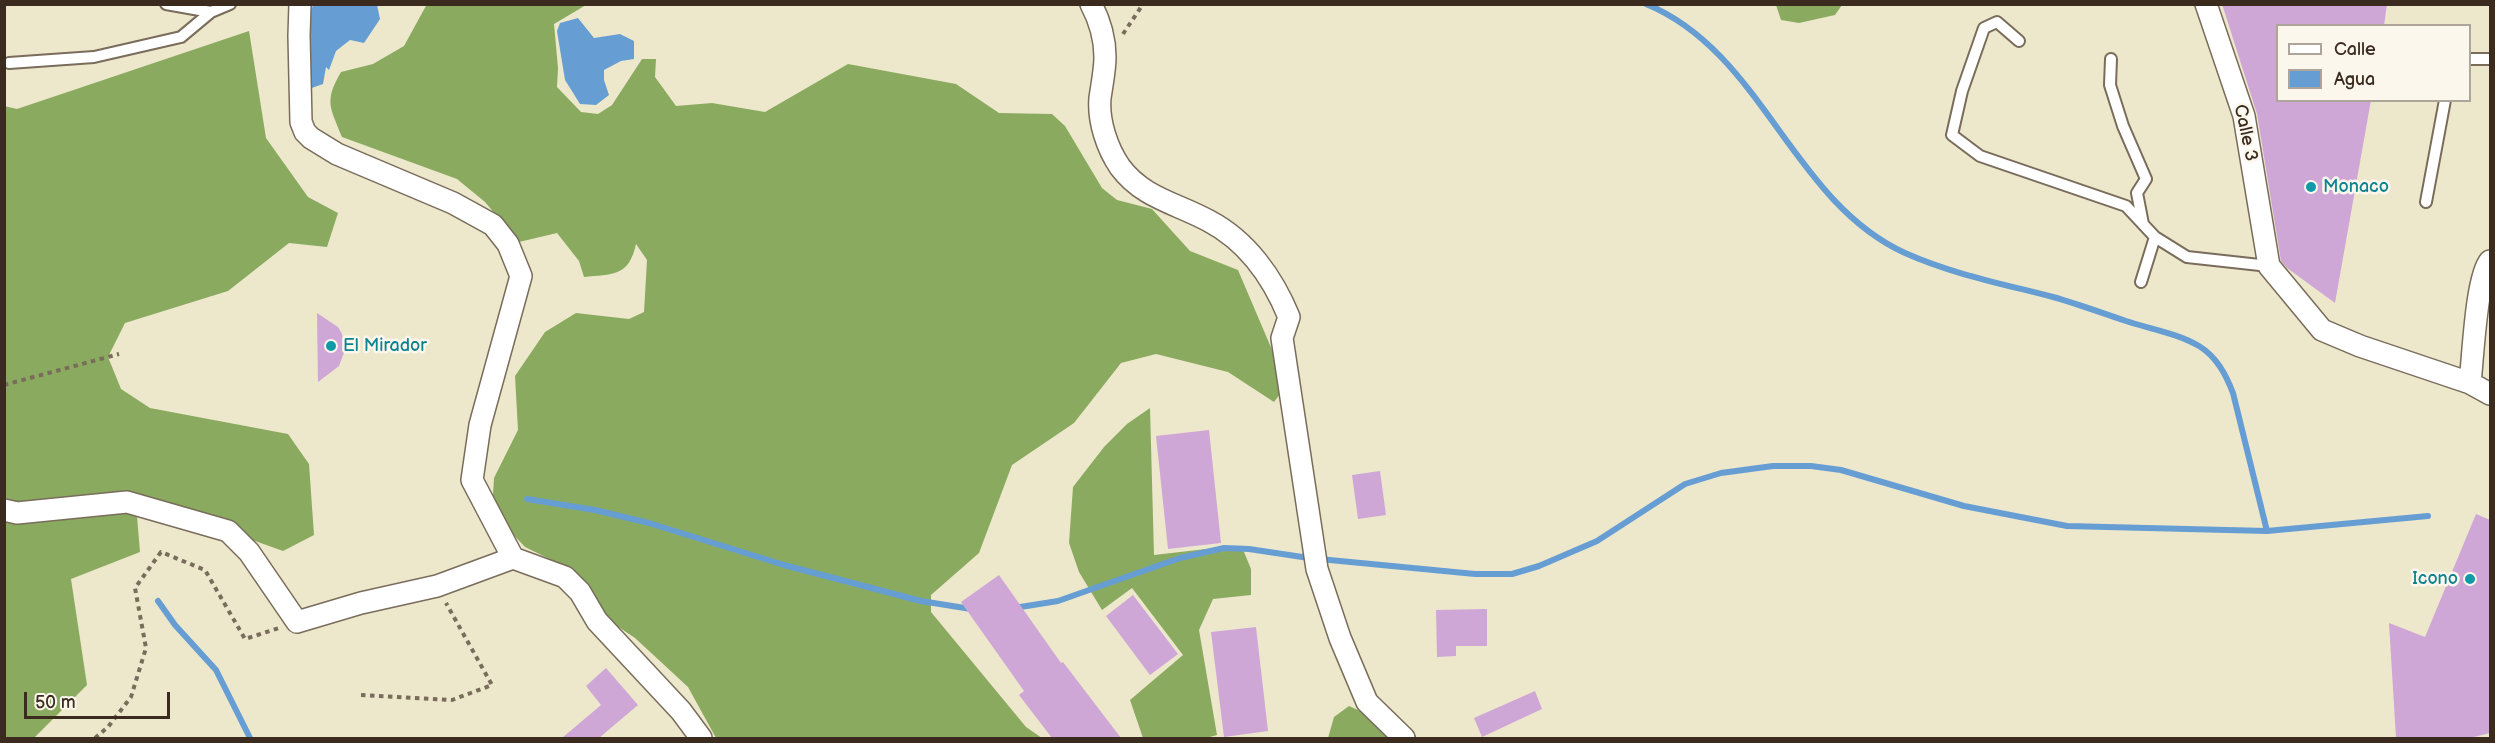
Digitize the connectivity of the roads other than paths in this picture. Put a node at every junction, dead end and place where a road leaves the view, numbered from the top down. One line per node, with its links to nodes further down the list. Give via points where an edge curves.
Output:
1 (166, 4): 6 (lane)
2 (230, 4): 6 (lane)
3 (300, 4): 22 (street, via 298,36 305,132 337,154 453,203 493,225 508,244 521,276 480,425 472,480)
4 (1091, 4): 24 (street, via 1105,46 1100,101 1102,129 1121,167 1141,190 1211,222 1249,251 1279,292 1289,317 1282,338 1317,570 1367,702)
5 (2206, 4): 17 (street, Calle 3, via 2244,116)
6 (211, 12): 11 (lane, via 181,37 94,57)
7 (2019, 41): 14 (lane, via 1997,22 1984,28 1962,91 1952,135 1980,156 2126,206)
8 (2111, 59): 14 (lane, via 2110,85 2146,179 2137,193)
9 (2471, 59): 10 (lane)
10 (2490, 59)
11 (9, 63)
12 (2445, 102): 13 (lane)
13 (2427, 202)
14 (2143, 225): 15 (lane)
15 (2155, 237): 17 (lane, via 2187,257); 18 (lane)
16 (2490, 261): 19 (street, via 2485,267 2478,309)
17 (2269, 266): 19 (street, via 2322,330)
18 (2141, 282)
19 (2470, 383): 20 (street)
20 (2490, 394)
21 (4, 510): 22 (street, via 17,513 127,502 228,531 249,552 297,622 437,586)
22 (513, 558): 23 (street, via 565,577 580,592 597,621)
23 (701, 738)
24 (1404, 738)

